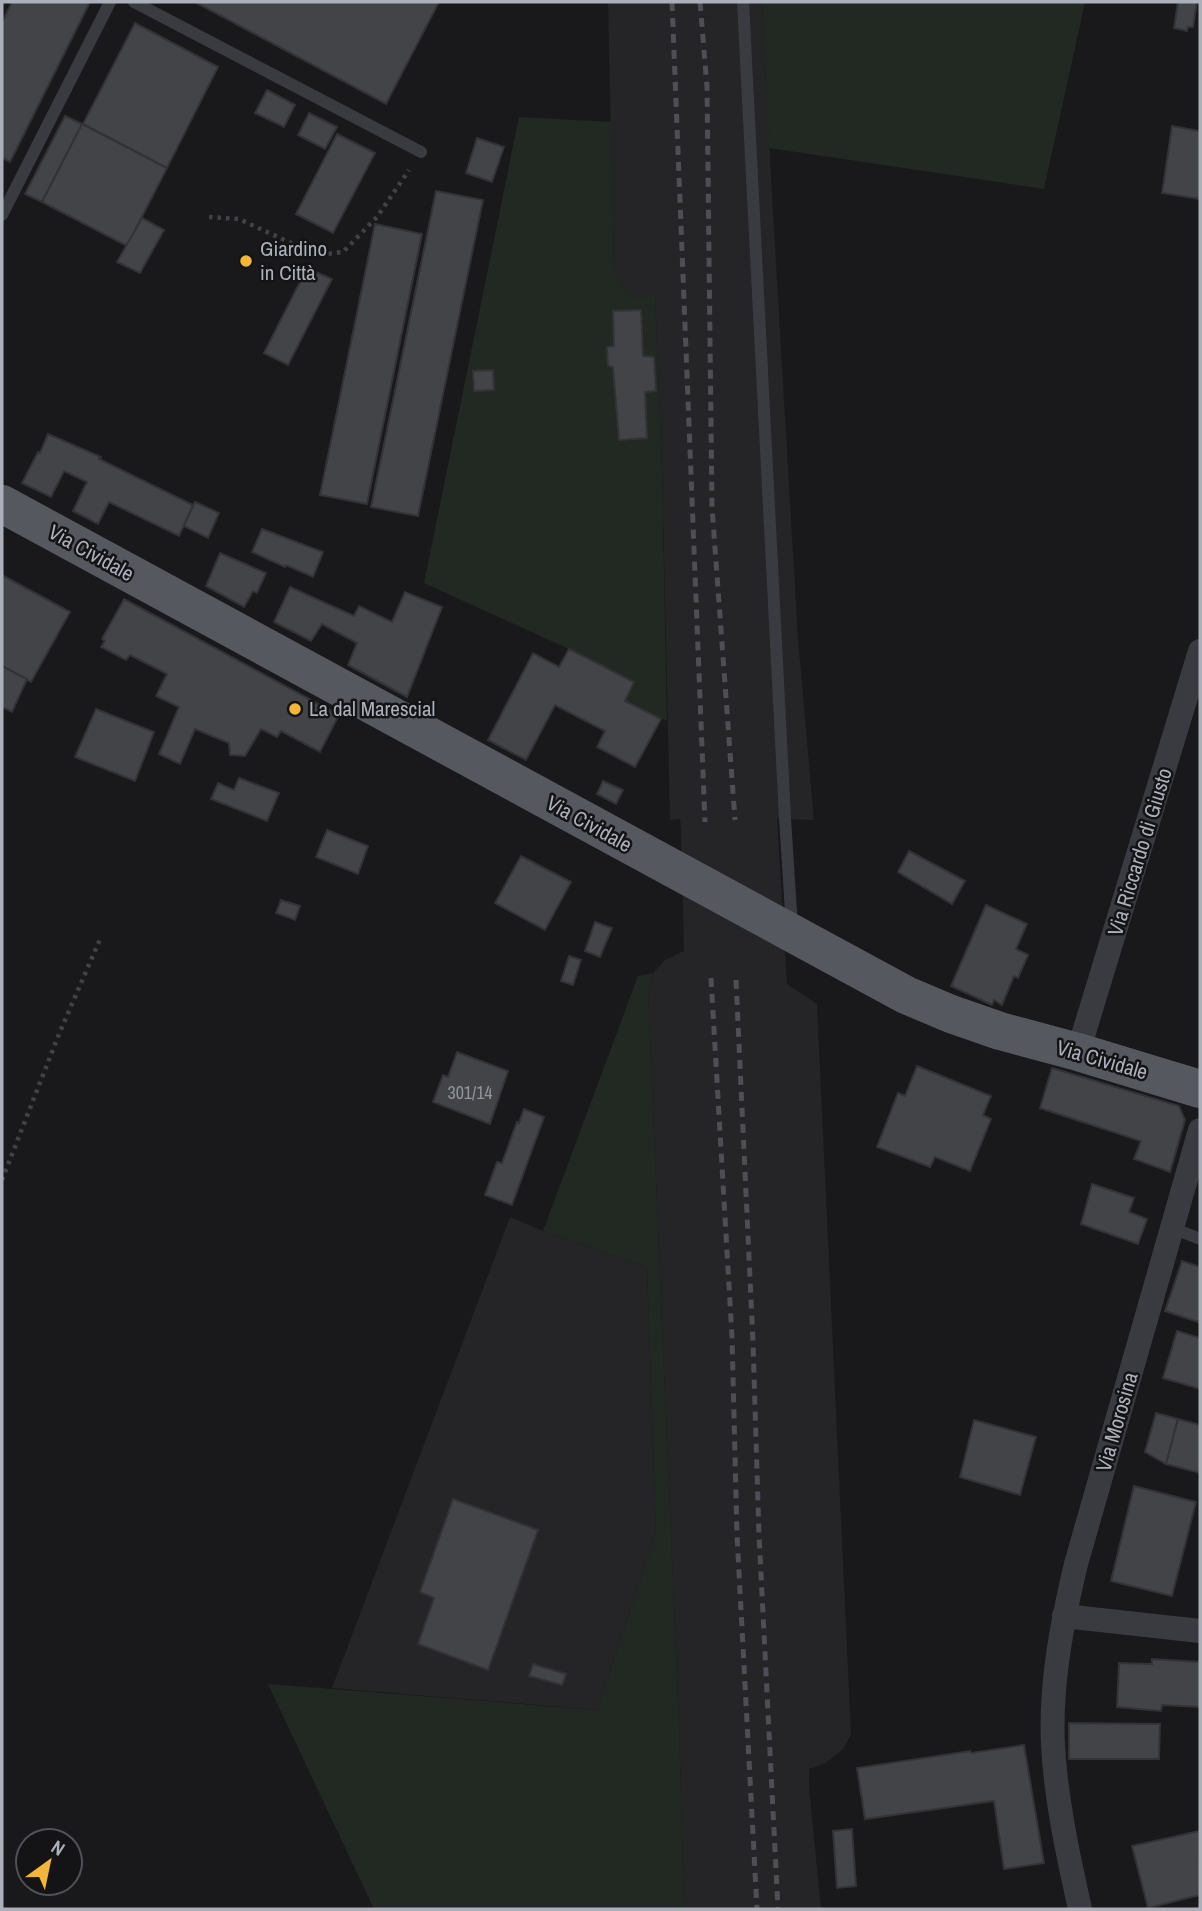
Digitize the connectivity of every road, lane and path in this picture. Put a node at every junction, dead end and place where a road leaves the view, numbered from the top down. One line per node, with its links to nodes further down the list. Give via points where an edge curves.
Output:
1 (110, 2): 5 (lane)
2 (134, 2): 4 (lane)
3 (743, 2): 9 (lane)
4 (421, 152): 6 (path, via 377,217 343,251 317,255 239,219)
5 (2, 215)
6 (209, 218)
7 (2, 504): 9 (main road, Via Cividale)
8 (1200, 651): 11 (street, Via Riccardo di Giusto)
9 (792, 935): 11 (main road, Via Cividale, via 951,1014)
10 (101, 937): 14 (path)
11 (1078, 1052): 12 (main road, Via Cividale)
12 (1200, 1089)
13 (1200, 1130): 15 (street, Via Morosina)
14 (2, 1180)
15 (1172, 1228): 16 (lane); 17 (street, Via Morosina)
16 (1200, 1239)
17 (1064, 1616): 18 (street); 19 (street, Via Morosina, via 1054,1685 1053,1745)
18 (1200, 1631)
19 (1080, 1909)

